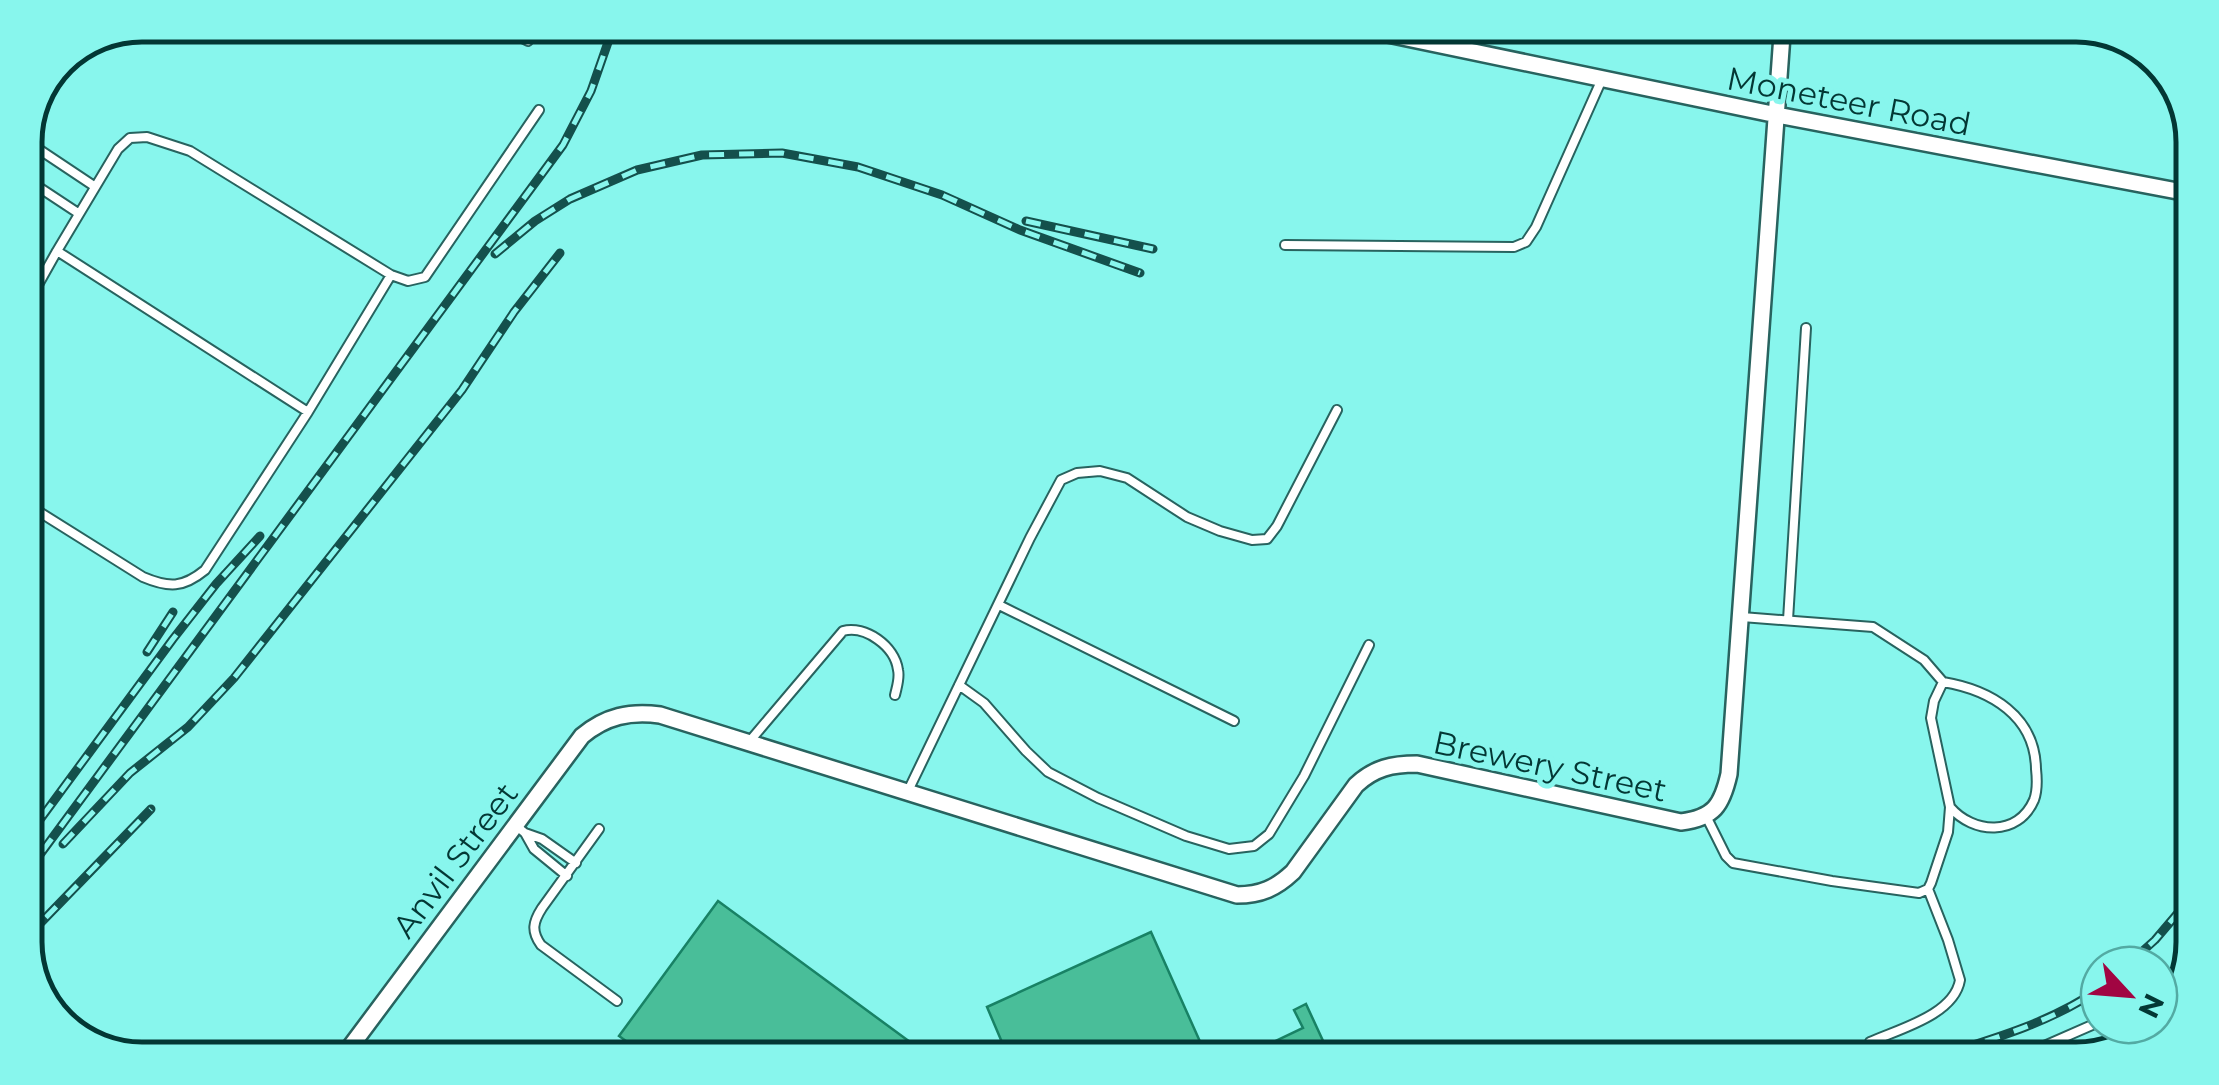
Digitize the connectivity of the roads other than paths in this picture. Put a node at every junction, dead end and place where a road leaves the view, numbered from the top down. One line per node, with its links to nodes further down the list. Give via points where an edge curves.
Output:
1 (1425, 42): 3 (street, Moneteer Road)
2 (1782, 42): 5 (street, Brewery Street)
3 (1602, 80): 5 (street, Moneteer Road); 11 (lane, via 1526,242)
4 (539, 110): 14 (lane, via 425,277)
5 (1777, 115): 9 (street, Moneteer Road); 20 (street, Brewery Street)
6 (43, 152): 7 (lane)
7 (94, 186): 10 (lane); 14 (lane, via 130,138 166,142)
8 (43, 190): 10 (lane)
9 (2176, 191)
10 (78, 212): 12 (lane)
11 (1286, 245)
12 (57, 250): 13 (lane); 17 (lane)
13 (43, 275)
14 (391, 275): 17 (lane)
15 (1806, 328): 21 (lane)
16 (1337, 410): 19 (lane, via 1267,539 1204,524 1127,478 1100,471 1061,480)
17 (308, 412): 18 (lane, via 205,570 189,583 159,584)
18 (43, 514)
19 (998, 605): 24 (lane); 27 (lane)
20 (1742, 616): 21 (lane); 31 (street, Brewery Street, via 1729,774 1722,799)
21 (1788, 620): 23 (lane, via 1872,627 1924,660)
22 (1369, 645): 24 (lane, via 1270,834 1254,846 1229,849 1048,772)
23 (1942, 682): 30 (lane, via 1931,718); 30 (lane, via 1978,692 2016,716 2031,734 2036,756 2034,799 2012,824 1973,826)
24 (959, 685): 29 (lane)
25 (895, 694): 28 (lane, via 900,674 880,640 852,628 842,631)
26 (617, 716): 28 (street, Brewery Street, via 660,715); 32 (street, Anvil Street, via 582,736)
27 (1234, 722)
28 (749, 742): 29 (street, Brewery Street)
29 (907, 793): 31 (street, Brewery Street, via 1237,896 1282,882 1356,786 1380,768 1400,764 1682,822)
30 (1950, 807): 36 (lane, via 1948,832)
31 (1706, 816): 36 (lane, via 1733,863)
32 (520, 829): 34 (lane); 35 (lane); 39 (street, Anvil Street)
33 (600, 829): 34 (lane)
34 (576, 863): 35 (lane)
35 (567, 876): 37 (lane, via 534,920 534,934)
36 (1924, 891): 40 (lane, via 1948,940 1959,987 1942,1010)
37 (616, 1001)
38 (2079, 1031): 41 (lane)
39 (354, 1042)
40 (1870, 1042)
41 (2053, 1042)

